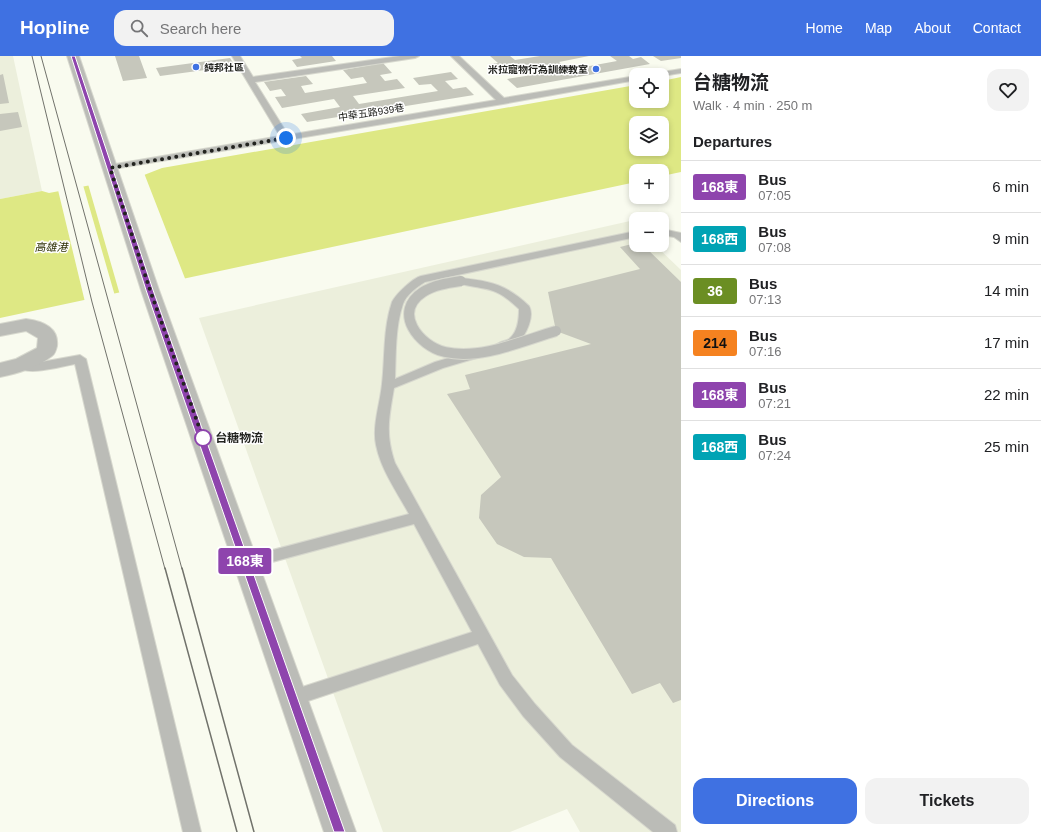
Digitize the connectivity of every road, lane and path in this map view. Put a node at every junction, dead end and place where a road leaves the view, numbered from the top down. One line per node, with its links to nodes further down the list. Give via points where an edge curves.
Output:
1 (73, 56): 11 (street)
2 (236, 56): 8 (lane)
3 (415, 56): 8 (lane)
4 (455, 56): 9 (lane)
5 (681, 71): 6 (lane)
6 (669, 73)
7 (629, 79): 9 (lane, 中華五路939巷)
8 (251, 80): 10 (lane)
9 (503, 102): 10 (lane, 中華五路939巷)
10 (286, 138): 11 (lane, 中華五路939巷)
11 (111, 172): 21 (street)
12 (669, 233): 14 (lane)
13 (629, 235): 19 (lane, via 422,279 398,302 392,331)
14 (681, 239)
15 (0, 330): 17 (street, via 31,326 40,328 48,337 46,351)
16 (556, 331): 19 (lane, bridge, via 501,346 494,348 472,353 446,352 426,343 410,327 410,311 425,290 461,281 494,285 512,296 524,308 524,324 514,341 507,344 500,346 493,349 439,365)
17 (22, 365): 18 (street); 24 (lane, via 30,368 80,359)
18 (0, 370)
19 (388, 386): 20 (lane, via 382,423 382,444 388,463)
20 (416, 518): 21 (lane); 22 (lane)
21 (246, 564): 23 (street)
22 (482, 636): 23 (lane); 26 (lane, via 506,680 566,751)
23 (293, 698): 25 (street)
24 (192, 832)
25 (340, 832)
26 (668, 832)

